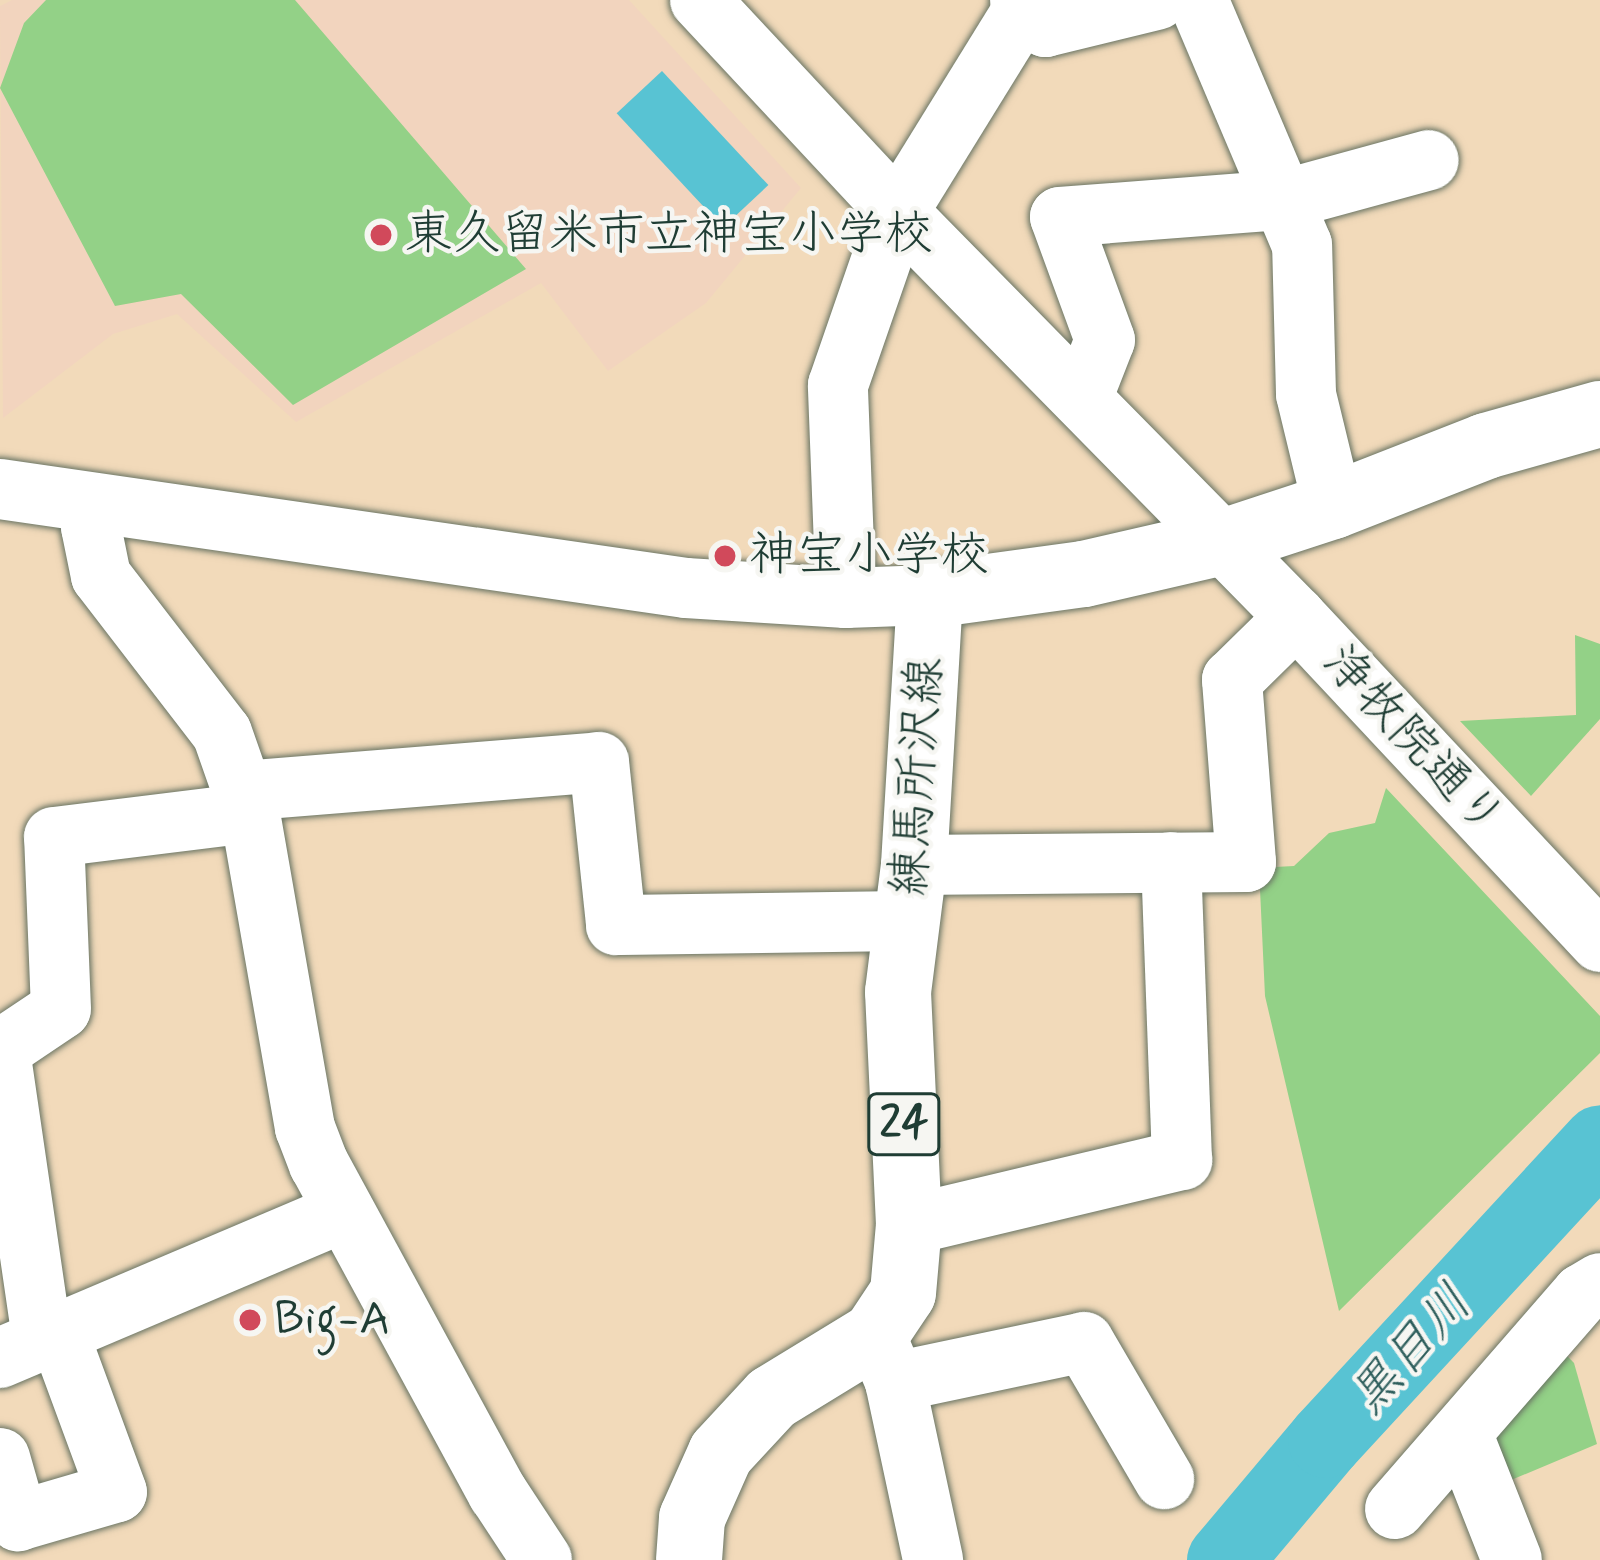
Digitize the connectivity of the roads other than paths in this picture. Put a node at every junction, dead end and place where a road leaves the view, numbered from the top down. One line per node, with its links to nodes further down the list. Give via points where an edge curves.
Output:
1 (700, 0): 7 (street, 浄牧院通り)
2 (1157, 0): 4 (street, via 1045,27)
3 (1198, 0): 6 (street)
4 (1023, 3): 7 (street)
5 (1429, 160): 6 (street)
6 (1283, 200): 8 (street, via 1060,217 1105,340); 12 (street, via 1302,245 1306,394)
7 (898, 212): 8 (street, 浄牧院通り); 15 (street, via 838,385)
8 (1083, 396): 13 (street, 浄牧院通り)
9 (1600, 414): 12 (main road, 練馬所沢線, via 1486,446)
10 (0, 489): 11 (street)
11 (93, 504): 15 (street, via 686,588); 17 (street, via 101,576 222,733)
12 (1333, 506): 13 (main road, 練馬所沢線)
13 (1223, 542): 14 (main road, 練馬所沢線, via 1084,574); 16 (street, 浄牧院通り)
14 (931, 595): 15 (street); 19 (main road, 練馬所沢線 / 24)
15 (846, 598)
16 (1296, 616): 18 (street, via 1232,680 1246,862); 20 (street, 浄牧院通り)
17 (246, 802): 19 (street, via 599,761 616,925); 21 (street, via 54,837 61,1010); 22 (street, via 305,1128)
18 (1171, 862): 19 (street); 23 (street, via 1182,1160)
19 (911, 893): 23 (main road, 練馬所沢線 / 24, via 898,992)
20 (1600, 942)
21 (0, 1050): 25 (street)
22 (344, 1212): 25 (street); 31 (street)
23 (909, 1225): 26 (main road, 練馬所沢線 / 24, via 903,1293)
24 (1600, 1283): 27 (street)
25 (33, 1343): 28 (street, via 117,1492 19,1521)
26 (885, 1359): 29 (street, via 1084,1342); 32 (main road, 練馬所沢線 / 24, via 772,1398 721,1453 692,1518); 33 (street)
27 (1462, 1433): 30 (street); 34 (street)
28 (0, 1458)
29 (1164, 1479)
30 (1395, 1509)
31 (542, 1560)
32 (689, 1560)
33 (933, 1560)
34 (1512, 1560)

